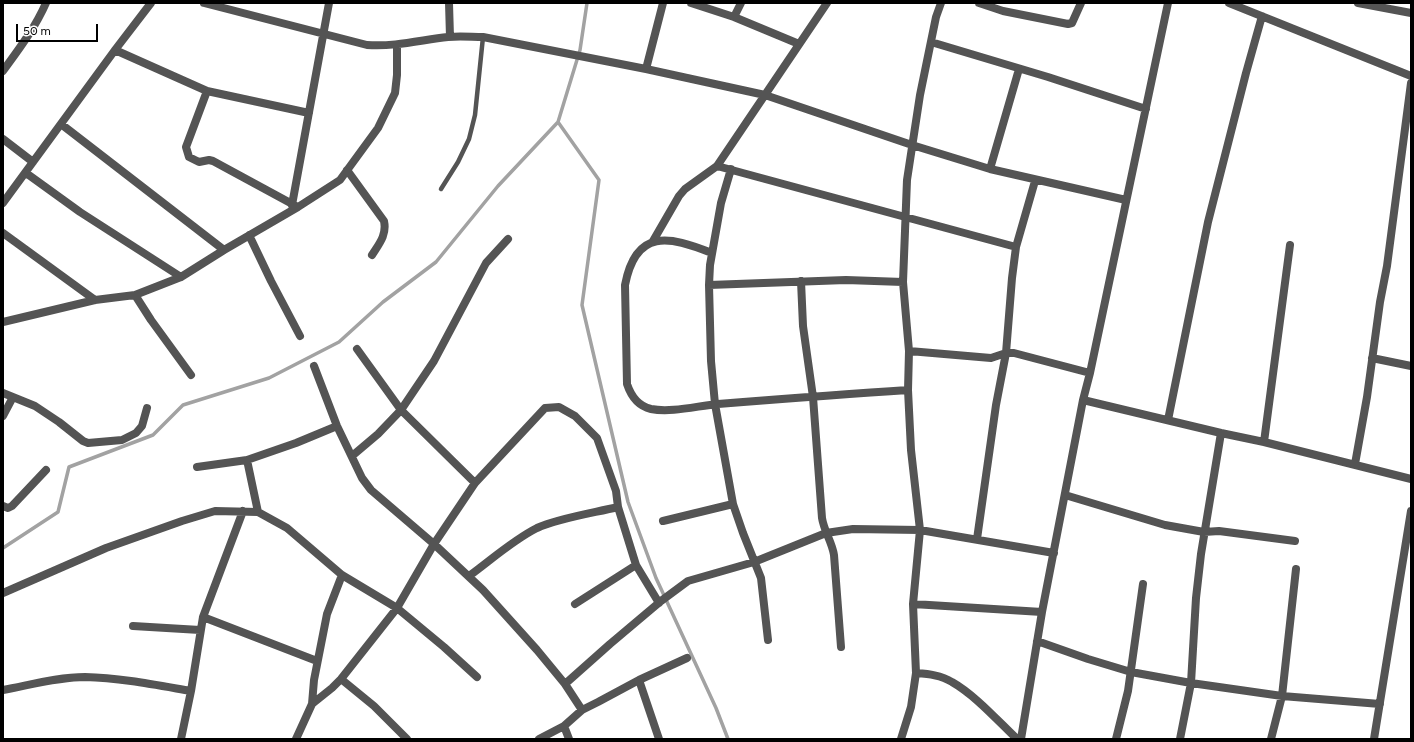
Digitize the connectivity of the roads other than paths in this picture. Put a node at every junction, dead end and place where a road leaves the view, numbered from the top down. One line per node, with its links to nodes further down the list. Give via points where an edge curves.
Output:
1 (46, 3): 28 (street, via 30,35)
2 (151, 3): 25 (street)
3 (204, 3): 19 (street)
4 (329, 3): 19 (street)
5 (449, 3): 20 (street)
6 (663, 3): 26 (street)
7 (691, 3): 18 (street)
8 (741, 3): 18 (street)
9 (827, 3): 23 (street)
10 (941, 3): 22 (street)
11 (979, 3): 12 (street, via 1068,24 1072,23)
12 (1081, 3)
13 (1168, 3): 33 (street)
14 (1229, 3): 17 (street)
15 (1358, 3): 16 (street)
16 (1411, 13)
17 (1262, 16): 29 (street); 84 (street, via 1208,222)
18 (734, 17): 23 (street)
19 (323, 34): 24 (street, via 367,45); 34 (street)
20 (450, 37): 21 (street); 24 (street)
21 (483, 37): 26 (street); 45 (lane, via 475,115 469,139)
22 (931, 42): 27 (street); 37 (street)
23 (799, 44): 32 (street)
24 (397, 45): 41 (street, via 395,93 378,128)
25 (115, 50): 31 (street); 35 (street)
26 (646, 69): 32 (street)
27 (1019, 69): 33 (street); 42 (street)
28 (3, 71)
29 (1411, 76)
30 (1411, 83): 70 (street)
31 (207, 91): 34 (street); 48 (street, via 186,147 189,157 199,162 213,161)
32 (765, 95): 37 (street); 39 (street)
33 (1146, 109): 46 (street)
34 (309, 113): 48 (street)
35 (61, 124): 38 (street); 56 (street)
36 (3, 139): 38 (street)
37 (912, 145): 42 (street); 49 (street, via 907,180)
38 (33, 162): 43 (street)
39 (717, 166): 40 (street); 53 (street, via 679,196)
40 (731, 169): 49 (street); 57 (street, via 721,204)
41 (347, 170): 48 (street, via 340,180); 58 (street, via 384,221 384,236)
42 (990, 170): 44 (street)
43 (26, 172): 47 (street); 59 (street, via 80,212)
44 (1035, 181): 46 (street); 55 (street)
45 (441, 189)
46 (1126, 200): 73 (street)
47 (3, 203)
48 (295, 206): 51 (street)
49 (906, 217): 55 (street); 61 (street)
50 (3, 233): 64 (street)
51 (249, 236): 56 (street); 66 (street)
52 (508, 239): 82 (street, via 486,263 434,361)
53 (653, 241): 57 (street, via 678,241); 80 (street, via 632,260 625,284 626,384 637,401 652,409 667,410)
54 (1290, 245): 87 (street)
55 (1016, 247): 69 (street)
56 (224, 250): 59 (street)
57 (712, 253): 62 (street)
58 (372, 255)
59 (181, 277): 63 (street)
60 (801, 281): 61 (street); 62 (street); 78 (street, via 803,326)
61 (903, 282): 68 (street)
62 (709, 285): 80 (street)
63 (135, 295): 64 (street); 74 (street)
64 (95, 300): 65 (street)
65 (3, 322)
66 (300, 336)
67 (358, 349): 82 (street)
68 (909, 352): 69 (street, via 991,358); 75 (street)
69 (1006, 353): 73 (street); 106 (street)
70 (1372, 358): 72 (street); 90 (street)
71 (314, 366): 85 (street)
72 (1411, 366)
73 (1090, 373): 79 (street)
74 (191, 375)
75 (908, 390): 78 (street); 103 (street, via 911,450)
76 (3, 393): 77 (street)
77 (13, 397): 81 (street, via 35,406 83,442 88,443 122,440 136,433 142,426); 83 (street)
78 (813, 397): 80 (street); 105 (street, via 822,518)
79 (1083, 400): 84 (street); 95 (street)
80 (715, 404): 96 (street)
81 (147, 408)
82 (401, 410): 88 (street); 94 (street)
83 (3, 416)
84 (1168, 420): 86 (street)
85 (337, 426): 88 (street); 89 (street)
86 (1221, 434): 87 (street); 104 (street)
87 (1264, 442): 90 (street)
88 (352, 456): 108 (street, via 362,478 371,490)
89 (246, 460): 91 (street); 101 (street)
90 (1355, 464): 93 (street)
91 (197, 467)
92 (46, 470): 97 (street, via 12,506)
93 (1411, 479)
94 (475, 483): 98 (street, via 545,408 560,407 574,416 597,438 616,491); 108 (street)
95 (1065, 495): 104 (street, via 1165,525); 109 (street)
96 (733, 504): 102 (street); 111 (street)
97 (3, 506)
98 (618, 507): 112 (street); 115 (street, via 536,529)
99 (242, 511): 101 (street); 117 (street, via 215,511 182,521 106,548); 123 (street)
100 (1411, 511): 110 (street)
101 (258, 512): 114 (street, via 287,528)
102 (663, 521)
103 (920, 530): 105 (street, via 853,529); 106 (street); 120 (street)
104 (1204, 532): 107 (street, via 1219,531); 136 (street, via 1196,598)
105 (826, 533): 111 (street); 128 (street, via 834,554)
106 (977, 540): 109 (street)
107 (1295, 541)
108 (434, 544): 115 (street); 121 (street)
109 (1054, 553): 122 (street)
110 (1407, 557): 142 (street)
111 (754, 562): 118 (street, via 691,580); 126 (street, via 761,578)
112 (636, 566): 118 (street); 119 (street)
113 (1296, 569): 140 (street)
114 (342, 575): 121 (street); 130 (street, via 327,614)
115 (469, 576): 137 (street)
116 (1143, 584): 131 (street)
117 (3, 593)
118 (660, 602): 137 (street)
119 (575, 604)
120 (913, 604): 122 (street); 132 (street)
121 (397, 608): 133 (street); 134 (street)
122 (1042, 612): 127 (street)
123 (203, 617): 125 (street); 130 (street)
124 (133, 626): 125 (street)
125 (200, 630): 139 (street)
126 (768, 640)
127 (1037, 641): 131 (street); 153 (street)
128 (841, 647)
129 (687, 658): 135 (street)
130 (317, 661): 141 (street)
131 (1131, 672): 136 (street); 154 (street)
132 (916, 673): 151 (street, via 911,708); 152 (street, via 934,675 951,681)
133 (477, 677)
134 (341, 679): 141 (street); 147 (street, via 374,706)
135 (639, 680): 143 (street); 150 (street)
136 (1191, 683): 140 (street); 155 (street)
137 (565, 684): 143 (street)
138 (3, 690): 139 (street, via 84,677 125,680)
139 (191, 691): 145 (street)
140 (1282, 696): 142 (street); 156 (street)
141 (312, 704): 146 (street)
142 (1380, 704): 157 (street)
143 (582, 710): 144 (street)
144 (564, 726): 148 (street); 149 (street)
145 (181, 739)
146 (296, 739)
147 (407, 739)
148 (539, 739)
149 (569, 739)
150 (659, 739)
151 (901, 739)
152 (1017, 739)
153 (1021, 739)
154 (1116, 739)
155 (1180, 739)
156 (1271, 739)
157 (1374, 739)

